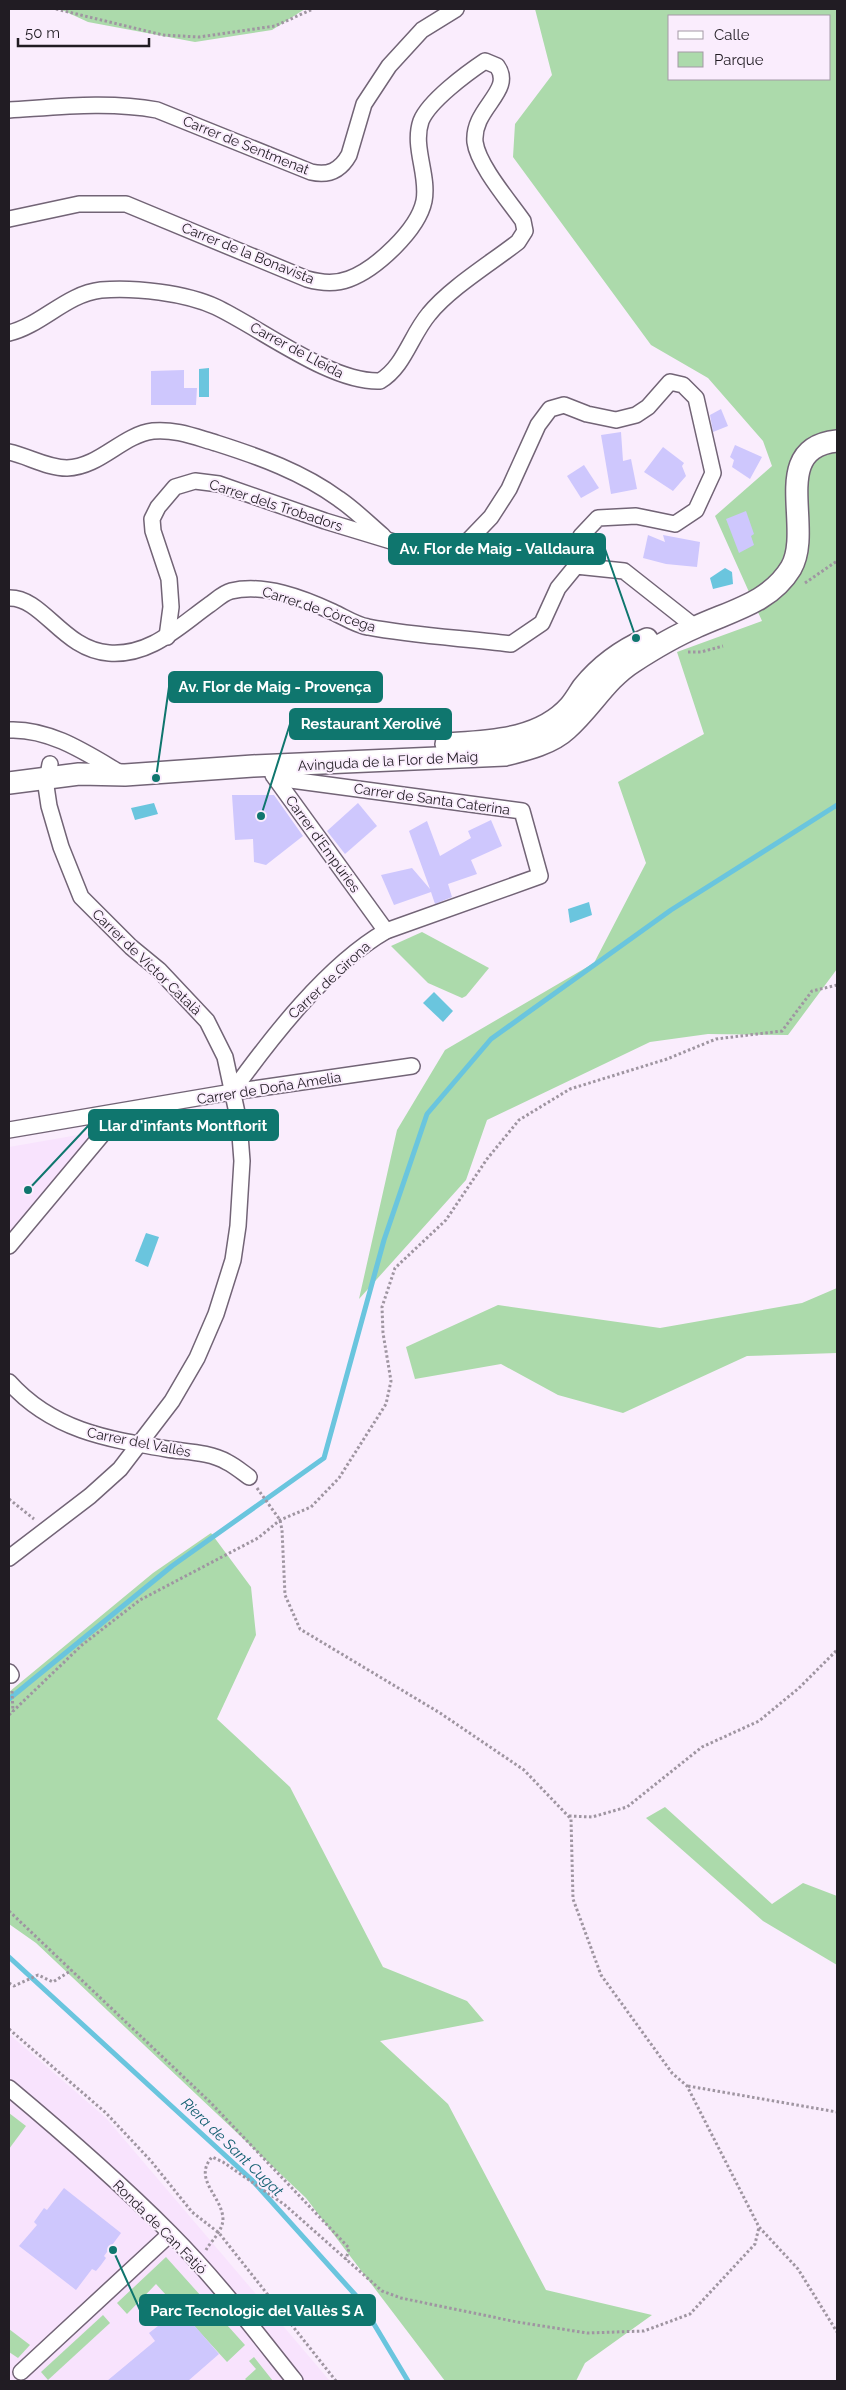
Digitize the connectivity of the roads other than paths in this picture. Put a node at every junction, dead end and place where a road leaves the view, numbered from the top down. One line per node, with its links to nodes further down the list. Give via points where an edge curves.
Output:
1 (456, 9): 3 (street, Carrer de Sentmenat, via 422,30 389,66 364,104 349,155 330,173 311,172 157,110 109,105)
2 (497, 66): 4 (street, Carrer de la Bonavista, via 485,61 428,110 419,132 425,188 420,213 403,240 350,279 332,282 308,279 126,204 78,204); 5 (street, Carrer de Lleida, via 502,72 501,86 482,112 475,130 476,144 483,162 523,221 525,232 518,242 430,313 396,368 380,382 358,380 336,372 216,307 181,296 130,291 88,292)
3 (9, 110)
4 (9, 219)
5 (9, 333)
6 (837, 441): 11 (street, Avinguda de la Flor de Maig, via 809,452 799,467 798,538 791,567 774,588 751,604)
7 (9, 452): 8 (street, via 68,468 105,455 142,434 171,430 184,433 296,473 340,500)
8 (388, 540): 9 (street, via 438,550 467,542 500,503 538,425 550,410 564,405 616,420 636,415 648,407 670,382 683,385 696,398 713,472 696,510 675,524 636,516 598,518 581,536); 12 (street, Carrer dels Trobadors, via 219,484 195,481 175,487 166,495 152,519 169,580 171,607)
9 (576, 566): 11 (street, via 624,571); 12 (street, Carrer de Còrcega, via 558,588 542,623 511,644 366,627 320,606 261,588 229,591)
10 (9, 598): 12 (street, Carrer de Còrcega, via 30,602 66,635 91,650 125,653 145,649)
11 (695, 627): 15 (street, Avinguda de la Flor de Maig, via 622,670 566,730 532,748 505,755)
12 (167, 637)
13 (9, 730): 14 (street, via 52,737)
14 (103, 762): 15 (street, Avinguda de la Flor de Maig); 17 (street, Avinguda de la Flor de Maig); 18 (street)
15 (268, 767): 18 (street, Avinguda de la Flor de Maig); 20 (street, Carrer de Santa Caterina, via 522,811); 21 (street, Carrer d'Empúries)
16 (9, 769): 17 (street, Avinguda de la Flor de Maig)
17 (48, 771): 18 (street, Avinguda de la Flor de Maig); 19 (street, Avinguda de la Flor de Maig); 23 (street, Carrer de Víctor Català, via 49,806 81,897 130,947 160,970 207,1021 225,1057)
18 (125, 775)
19 (9, 783)
20 (540, 876): 21 (street, Carrer de Girona)
21 (386, 931): 23 (street, Carrer de Girona, via 340,966 282,1024)
22 (412, 1066): 23 (street, Carrer de Doña Amelia)
23 (232, 1092): 24 (street, Carrer de Doña Amelia); 28 (street, Carrer de Víctor Català, via 239,1122 242,1161 233,1260 216,1314 197,1358 172,1401)
24 (121, 1112): 25 (street, Carrer de Doña Amelia); 26 (street)
25 (9, 1130)
26 (9, 1246)
27 (9, 1382): 28 (street, Carrer del Vallès, via 28,1401 70,1426 92,1435)
28 (140, 1444): 29 (street, Carrer del Vallès, via 226,1461); 30 (street, Carrer de Víctor Català, via 120,1469)
29 (249, 1477)
30 (9, 1558)
31 (9, 2088): 32 (street, Ronda de Can Fatjó, via 67,2136)
32 (170, 2234): 33 (street); 34 (street, Ronda de Can Fatjó, via 243,2314)
33 (21, 2372)
34 (295, 2381)

